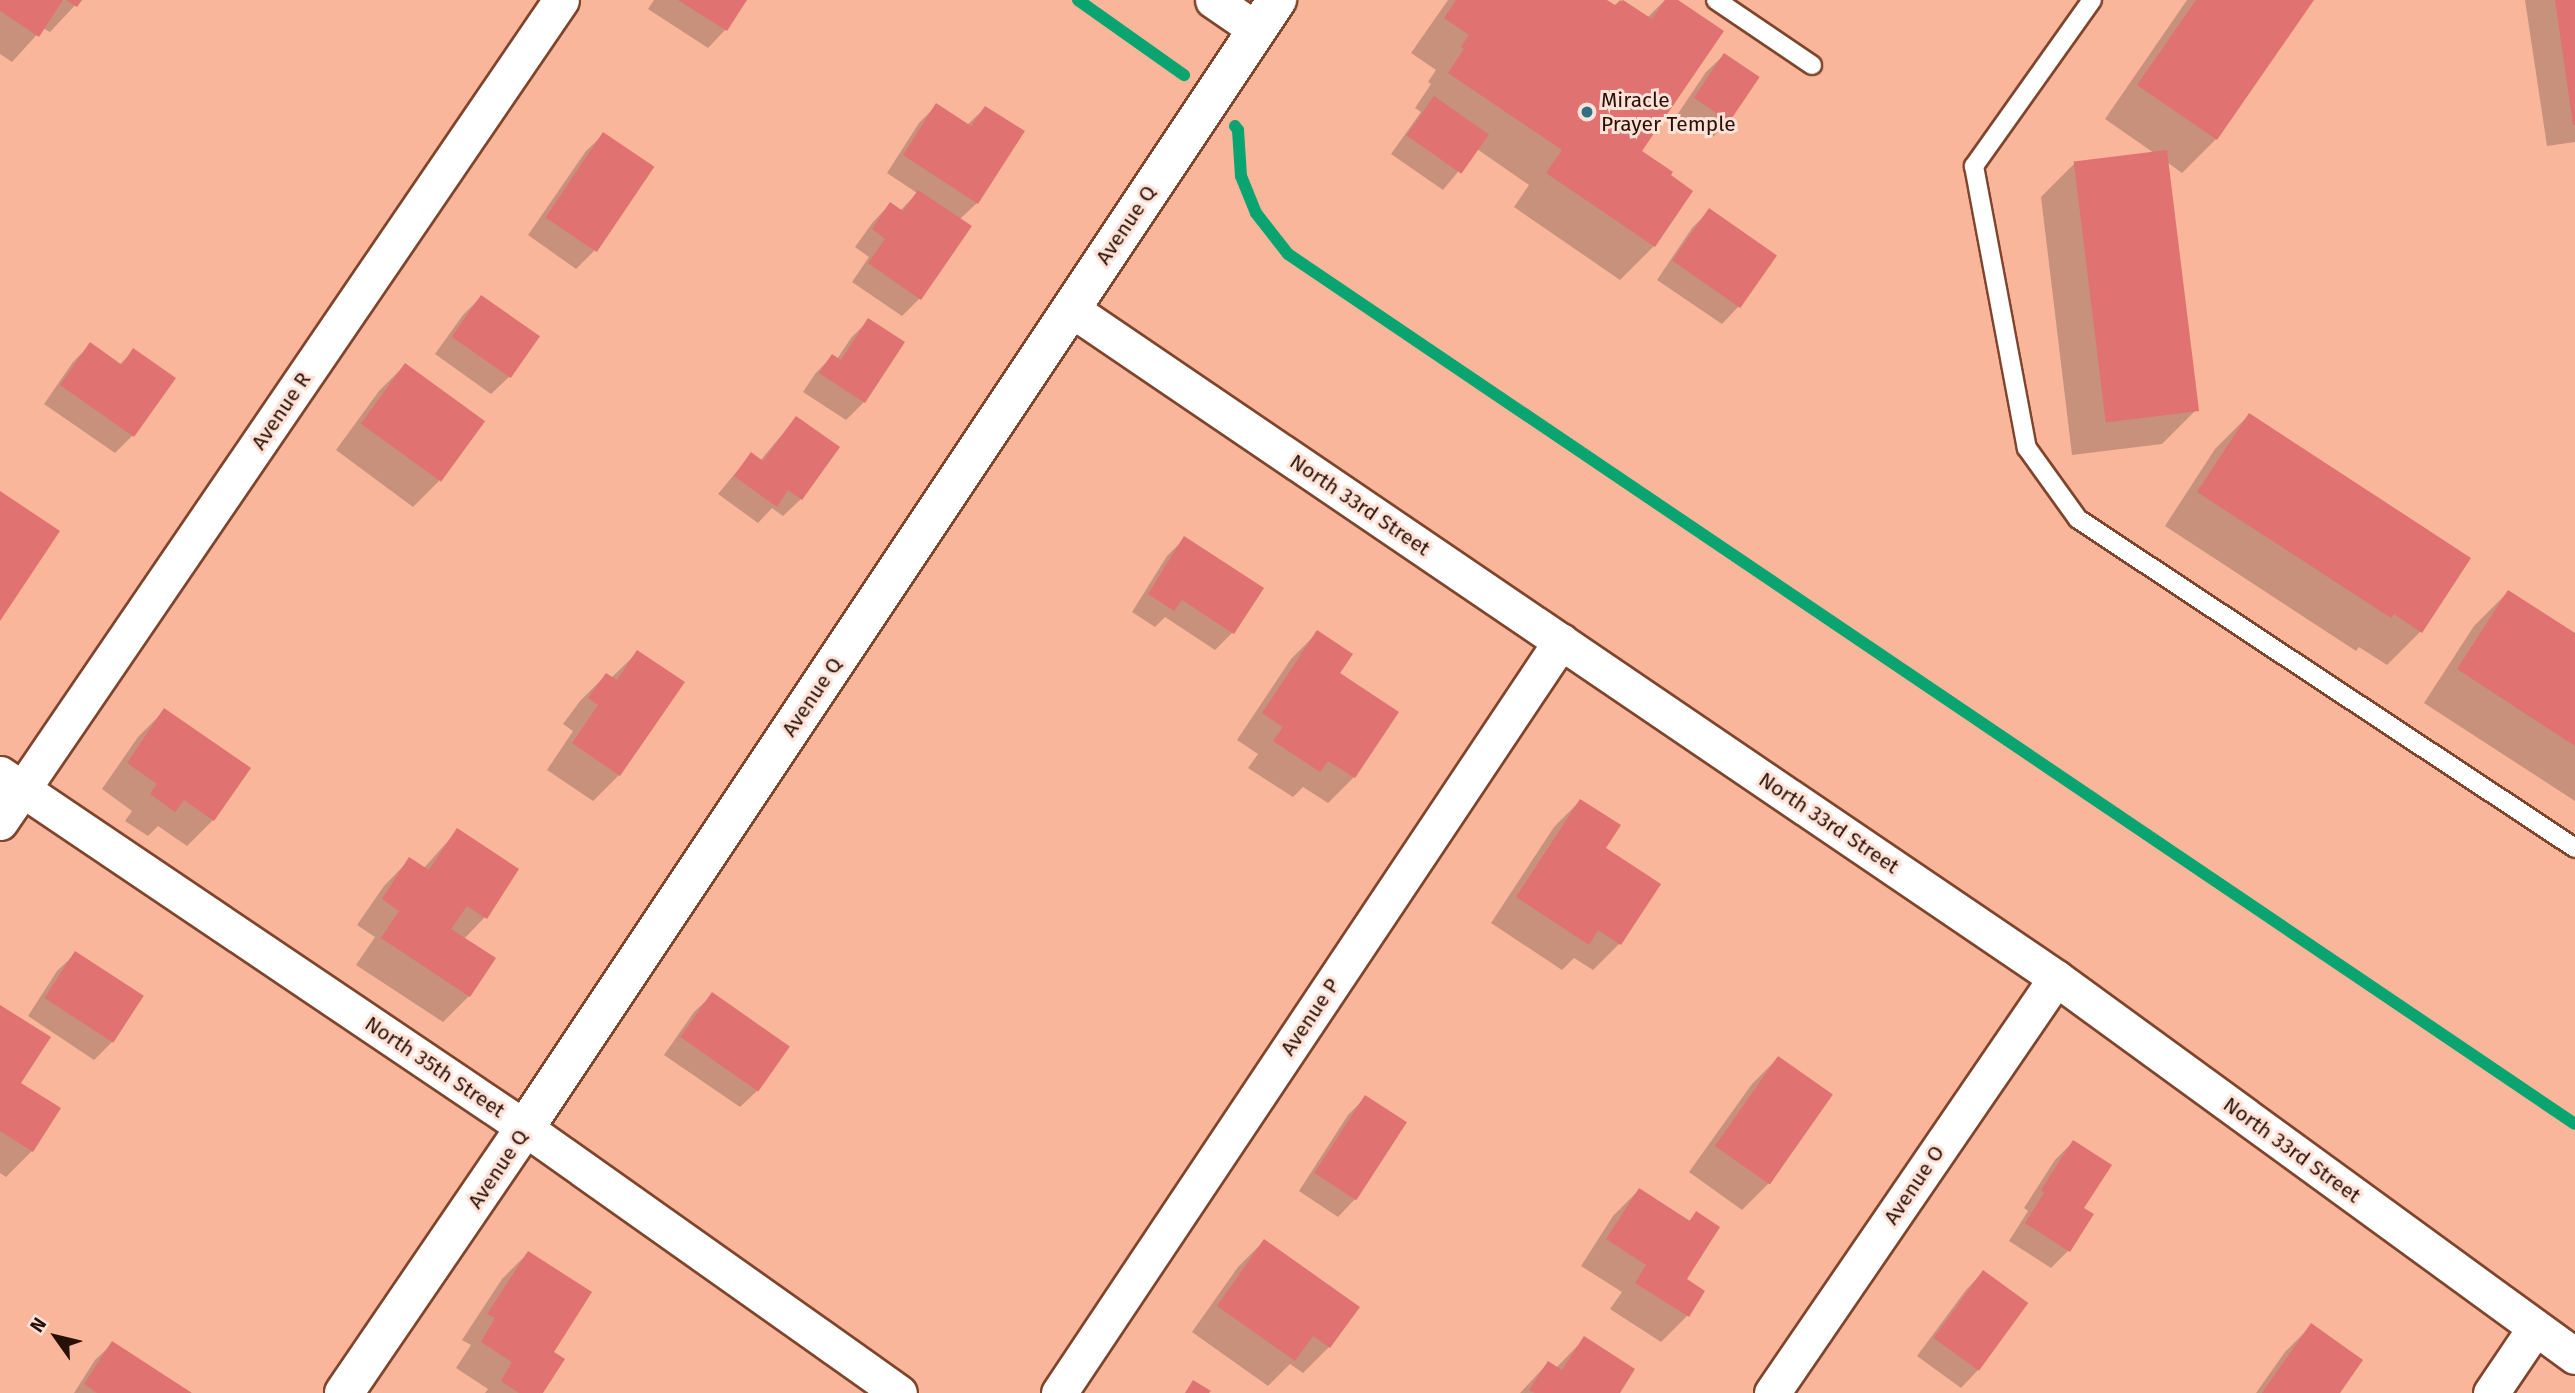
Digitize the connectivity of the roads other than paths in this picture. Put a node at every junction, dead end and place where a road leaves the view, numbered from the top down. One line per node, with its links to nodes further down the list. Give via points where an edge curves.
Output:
1 (561, 0): 9 (street, Avenue R)
2 (1213, 0): 5 (street)
3 (1716, 0): 6 (lane)
4 (2092, 0): 11 (lane, via 1974,166 2027,448 2078,519)
5 (1267, 15): 7 (street, Avenue Q)
6 (1812, 65)
7 (1070, 309): 8 (street, North 33rd Street); 13 (street, Avenue Q)
8 (1561, 641): 12 (street, North 33rd Street); 18 (street, Avenue P)
9 (11, 781): 10 (street, Avenue R); 13 (street, North 35th Street)
10 (0, 822)
11 (2575, 848)
12 (2056, 978): 14 (street, North 33rd Street); 19 (street, Avenue O)
13 (525, 1128): 16 (street, Avenue Q); 17 (street, North 35th Street)
14 (2535, 1328): 15 (street, North 33rd Street); 20 (street)
15 (2575, 1356)
16 (344, 1393)
17 (898, 1393)
18 (1059, 1393)
19 (1772, 1393)
20 (2491, 1393)

